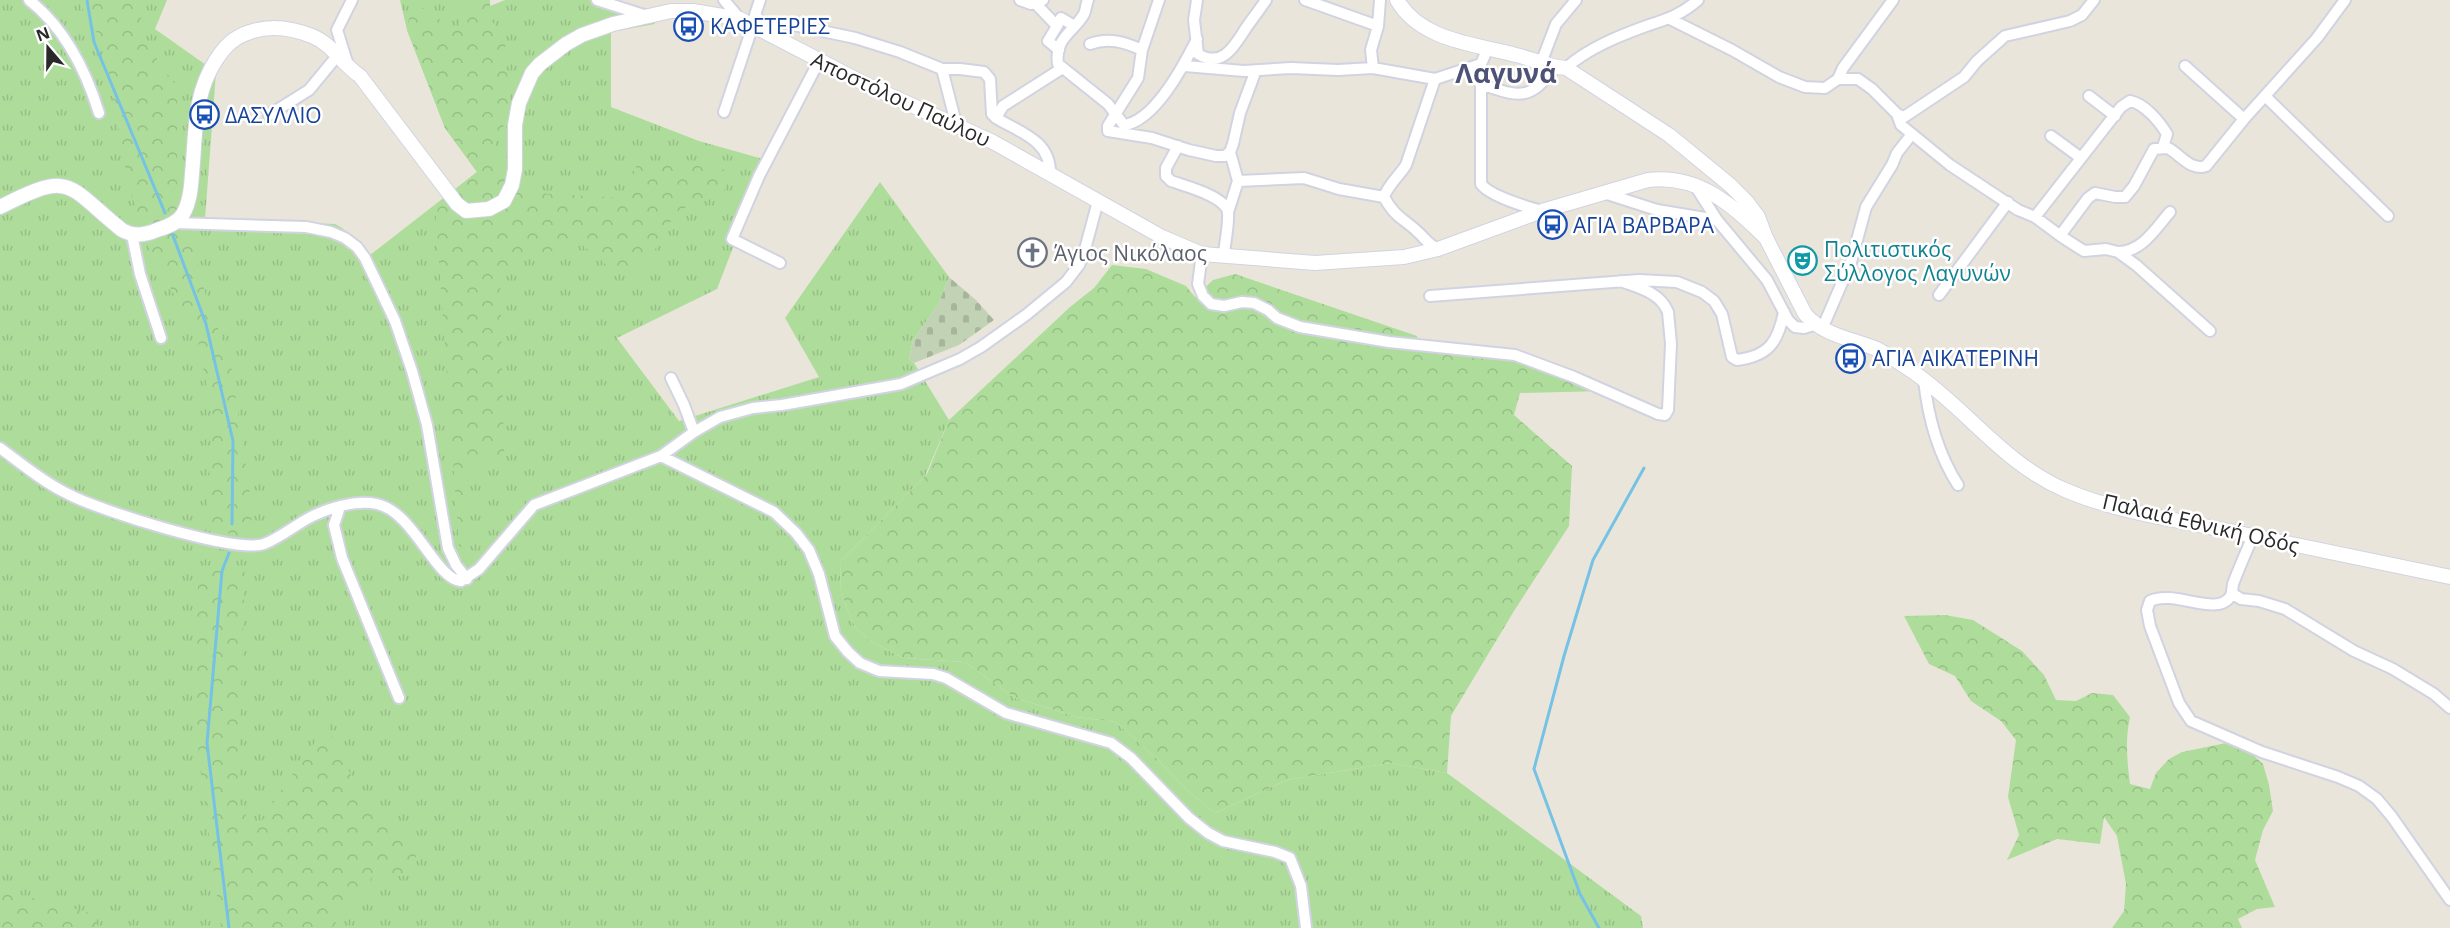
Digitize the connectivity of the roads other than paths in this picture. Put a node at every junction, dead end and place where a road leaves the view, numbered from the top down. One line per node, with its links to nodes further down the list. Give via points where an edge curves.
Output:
1 (29, 0): 52 (street, via 62,34 74,53)
2 (352, 0): 38 (street, via 337,30)
3 (597, 0): 20 (street)
4 (724, 0): 22 (street)
5 (760, 0): 22 (street, via 755,15)
6 (1020, 0): 19 (street)
7 (1088, 0): 24 (street, via 1084,14)
8 (1159, 0): 29 (street)
9 (1197, 0): 26 (street)
10 (1266, 0): 31 (street)
11 (1305, 0): 25 (street)
12 (1380, 0): 25 (street)
13 (1397, 0): 30 (street, via 1409,17 1423,26)
14 (1576, 0): 34 (street, via 1556,24)
15 (1698, 0): 21 (street)
16 (1893, 0): 46 (street)
17 (2094, 0): 53 (street, via 2082,15 2070,21 2005,36 1948,89 1904,117)
18 (2345, 0): 49 (street, via 2317,39)
19 (1040, 2): 23 (street)
20 (647, 15): 22 (street, Αποστόλου Παύλου, via 682,11); 38 (street, Αποστόλου Παύλου, via 582,35 552,53 532,73 523,90 515,125 512,185 504,201 483,211 466,211 452,199 360,76)
21 (1670, 19): 40 (street, via 1602,46); 46 (street, via 1799,85 1825,88)
22 (757, 26): 33 (street, Αποστόλου Παύλου); 41 (street, via 789,24 855,38); 50 (street)
23 (1057, 26): 24 (street, via 1061,18); 28 (street, via 1048,41)
24 (1074, 26): 28 (street)
25 (1378, 26): 39 (street, via 1371,50)
26 (1197, 39): 31 (street, via 1198,54 1203,57 1223,56); 36 (street)
27 (1090, 44): 29 (street, via 1103,39)
28 (1059, 50): 42 (street)
29 (1142, 50): 51 (street, via 1138,78)
30 (1486, 50): 34 (street); 35 (street)
31 (1232, 51): 43 (street)
32 (337, 56): 38 (street, Αποστόλου Παύλου); 54 (street, via 309,90); 79 (street, Αποστόλου Παύλου, via 313,36 277,28 245,33 226,46 201,87 190,192 183,215)
33 (819, 61): 58 (street, Αποστόλου Παύλου); 87 (street, via 764,166 732,239)
34 (1541, 63): 40 (street)
35 (1480, 64): 45 (street); 47 (street)
36 (1185, 66): 43 (street); 51 (street, via 1138,119 1124,125)
37 (2185, 66): 57 (street)
38 (348, 68)
39 (1373, 68): 44 (street); 45 (street)
40 (1560, 68): 47 (street, via 1529,93 1517,95); 82 (street, via 1669,135 1730,185 1758,217)
41 (942, 69): 56 (street, via 984,72 990,79 992,114); 58 (street)
42 (1061, 69): 51 (street, via 1088,86); 56 (street, via 1003,106)
43 (1226, 69): 44 (street)
44 (1256, 70): 63 (street)
45 (1435, 79): 69 (street, via 1406,165)
46 (1838, 79): 53 (street, via 1858,79)
47 (1480, 84): 73 (street, via 1481,184 1514,203)
48 (2089, 96): 55 (street)
49 (2265, 96): 57 (street); 76 (street)
50 (724, 112)
51 (1116, 112): 61 (street, via 1108,131)
52 (99, 113)
53 (1897, 114): 59 (street, via 1901,125)
54 (268, 115)
55 (2115, 116): 62 (street, via 2130,101 2137,102 2160,122 2167,134); 64 (street)
56 (996, 118): 65 (street, via 1036,140 1046,156)
57 (2244, 119): 62 (street, via 2211,162 2200,168)
58 (957, 127): 65 (street, Αποστόλου Παύλου)
59 (1912, 134): 71 (street, via 1964,175); 92 (street, via 1866,207 1851,262)
60 (2051, 136): 64 (street)
61 (1178, 146): 63 (street, via 1216,156); 74 (street, via 1166,176 1216,197)
62 (2163, 147): 81 (street, via 2154,149 2125,197 2095,193)
63 (1230, 152): 66 (street)
64 (2081, 159): 77 (street)
65 (1050, 174): 70 (street, Αποστόλου Παύλου)
66 (1238, 181): 69 (street, via 1305,178); 74 (street)
67 (1694, 183): 68 (street, Αποστόλου Παύλου, via 1665,178); 78 (street); 82 (street, Αποστόλου Παύλου, via 1743,216)
68 (1604, 193): 73 (street, Αποστόλου Παύλου); 78 (street, via 1657,210)
69 (1384, 197): 83 (street, via 1393,213)
70 (1098, 201): 85 (street, Αποστόλου Παύλου, via 1162,237); 97 (street, via 1084,253 1066,282 1026,315 960,359 901,384 753,408 720,417)
71 (2008, 202): 77 (street); 89 (street)
72 (0, 207): 80 (street, via 42,187 62,185 78,192)
73 (1542, 211): 83 (street, Αποστόλου Παύλου)
74 (1228, 212): 86 (street)
75 (2170, 212): 84 (street, via 2139,247)
76 (2388, 216)
77 (2035, 217): 81 (street)
78 (1717, 220): 91 (street, via 1767,280)
79 (175, 223): 80 (street); 104 (street, via 306,227 331,232 357,247 404,345 427,425 448,548)
80 (132, 235): 94 (street)
81 (2062, 237): 84 (street, via 2084,251)
82 (1766, 238): 92 (street, via 1805,314)
83 (1438, 249): 86 (street, Αποστόλου Παύλου, via 1404,257 1315,263)
84 (2118, 252): 93 (street)
85 (1202, 254): 86 (street, Αποστόλου Παύλου); 88 (street, via 1198,284 1210,304 1254,303 1300,327 1389,342 1515,355 1665,415 1671,362 1668,312 1655,294)
86 (1224, 255)
87 (780, 263)
88 (1621, 281): 90 (street); 91 (street, via 1677,282 1702,292 1722,314 1732,357 1737,360 1759,355 1769,347 1779,333)
89 (1940, 295)
90 (1430, 296)
91 (1784, 312): 92 (street, via 1795,327)
92 (1818, 327): 96 (street, Παλαιά Εθνική Οδός, via 1878,350)
93 (2210, 331)
94 (161, 338)
95 (671, 378): 97 (street)
96 (1924, 380): 100 (street, via 1928,411 1948,470); 102 (street, Παλαιά Εθνική Οδός, via 1998,447 2065,490 2118,509)
97 (693, 432): 99 (street)
98 (0, 448): 101 (street, via 69,495 213,542 253,547 264,544 309,518)
99 (661, 456): 104 (street, via 534,505); 109 (street, via 774,513 796,533 809,550 819,574 835,636 860,663 879,671 939,676 1006,712 1111,742 1208,833 1222,841 1290,858 1301,886)
100 (1958, 486)
101 (340, 507): 104 (street, via 367,503 387,507 416,534 449,579); 106 (street, via 334,525 339,549)
102 (2253, 536): 103 (street, Παλαιά Εθνική Οδός); 105 (street)
103 (2450, 578)
104 (467, 579)
105 (2233, 594): 107 (street, via 2285,609 2354,651 2393,669); 108 (street, via 2227,601 2214,605 2158,597 2147,610 2169,681 2191,721 2262,752 2359,786 2392,817)
106 (399, 698)
107 (2450, 708)
108 (2450, 900)
109 (1306, 928)

